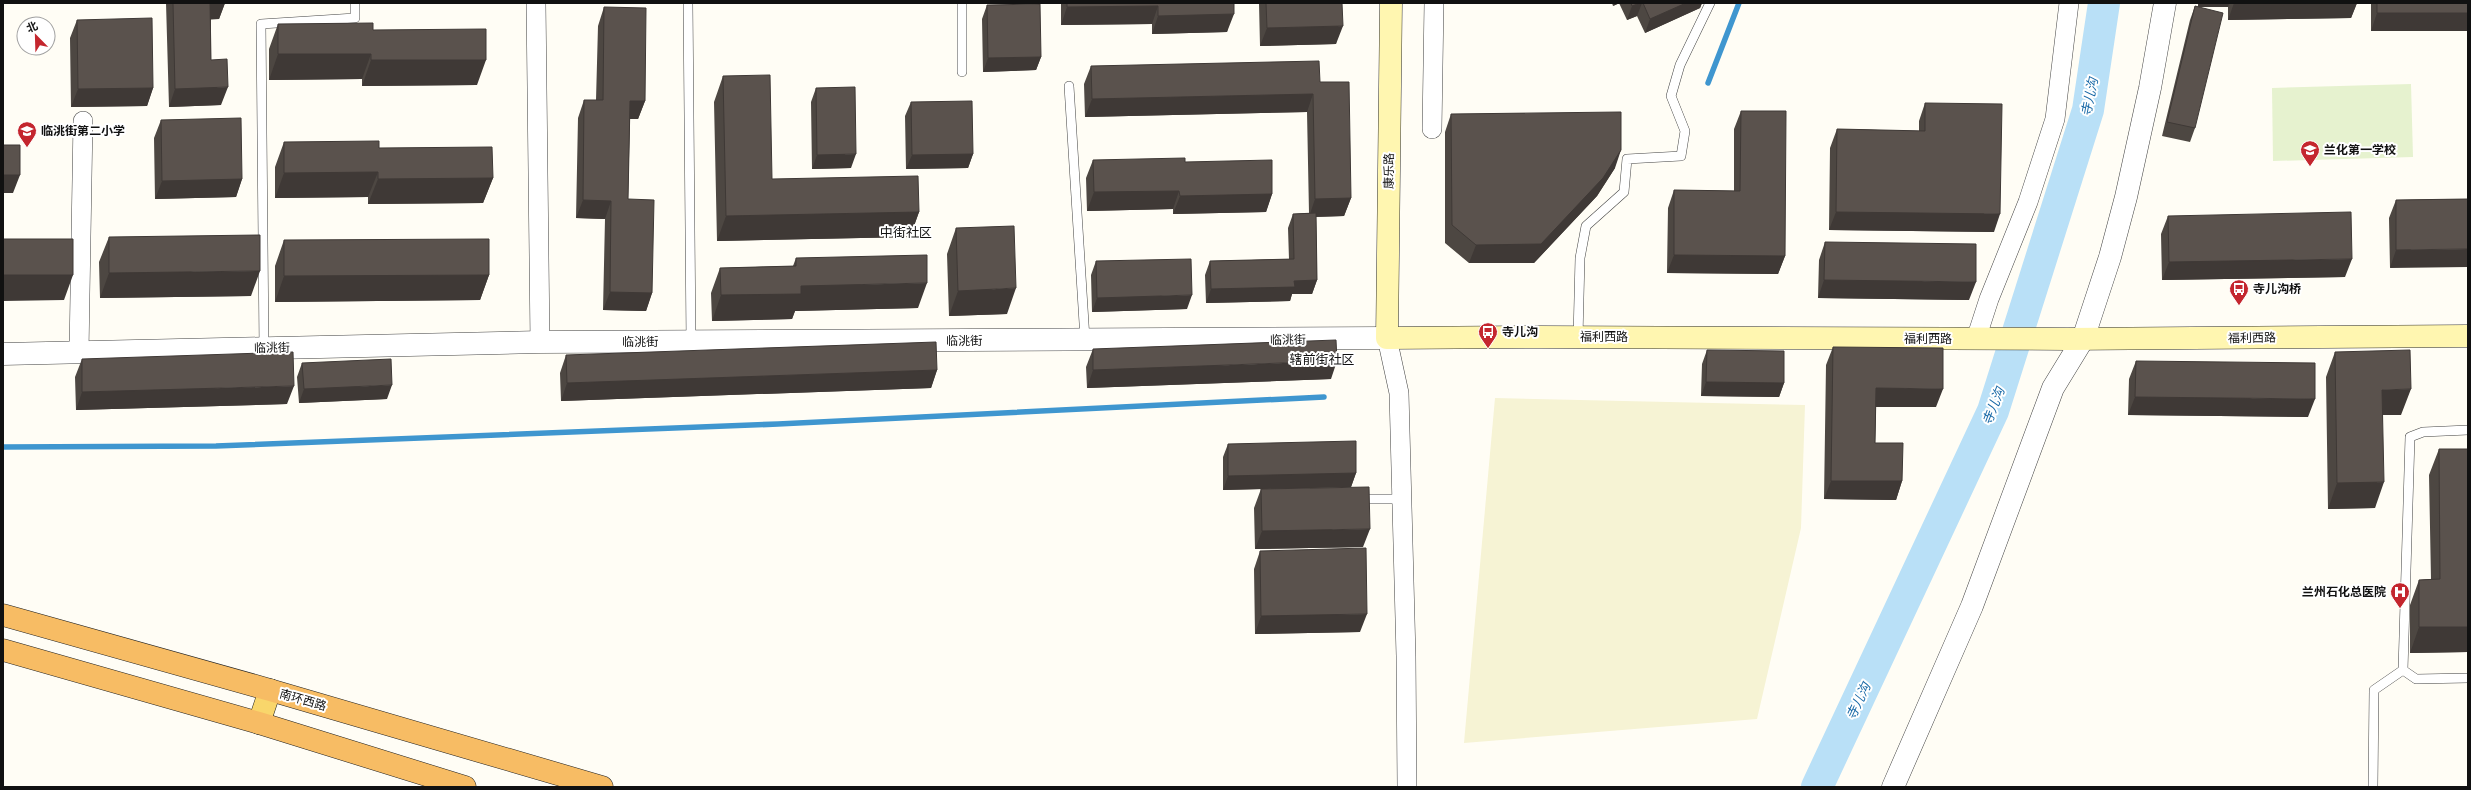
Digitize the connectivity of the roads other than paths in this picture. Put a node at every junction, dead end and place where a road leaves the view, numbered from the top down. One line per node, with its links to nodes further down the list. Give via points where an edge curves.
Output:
1 (355, 3): 22 (lane, via 355,18 261,24)
2 (536, 3): 20 (street)
3 (688, 3): 21 (lane)
4 (962, 3): 10 (lane)
5 (1391, 3): 16 (main road, 康乐路)
6 (1434, 3): 13 (street)
7 (1710, 3): 15 (lane, via 1680,65 1671,96 1685,131 1680,156 1627,159 1624,192 1586,226 1580,258)
8 (2069, 3): 17 (street, via 2055,119 2028,202 1989,299)
9 (2165, 3): 18 (street, via 2150,88 2110,257)
10 (962, 72)
11 (1069, 86): 19 (lane)
12 (83, 121): 23 (street)
13 (1432, 129)
14 (2468, 336): 18 (main road, 福利西路)
15 (1578, 337): 16 (main road, 福利西路); 17 (main road, 福利西路)
16 (1387, 338): 19 (street, 临洮街); 27 (street, via 1399,393)
17 (1982, 339): 18 (main road, 福利西路)
18 (2075, 339): 37 (street, via 2053,388 1972,606)
19 (1085, 341): 21 (street, 临洮街)
20 (540, 342): 21 (street, 临洮街); 22 (street, 临洮街)
21 (691, 342)
22 (264, 348): 23 (street, 临洮街)
23 (79, 352): 24 (street, 临洮街)
24 (3, 354)
25 (2468, 430): 30 (lane, via 2423,432 2410,437)
26 (1348, 499): 27 (lane)
27 (1402, 499): 36 (street)
28 (3, 615): 32 (highway, 南环西路)
29 (3, 650): 33 (highway)
30 (2403, 670): 31 (lane, via 2416,679); 38 (lane, via 2374,690)
31 (2468, 678)
32 (270, 690): 33 (main road); 35 (highway, 南环西路)
33 (259, 723): 34 (highway)
34 (465, 787)
35 (602, 787)
36 (1407, 787)
37 (1893, 787)
38 (2373, 787)

